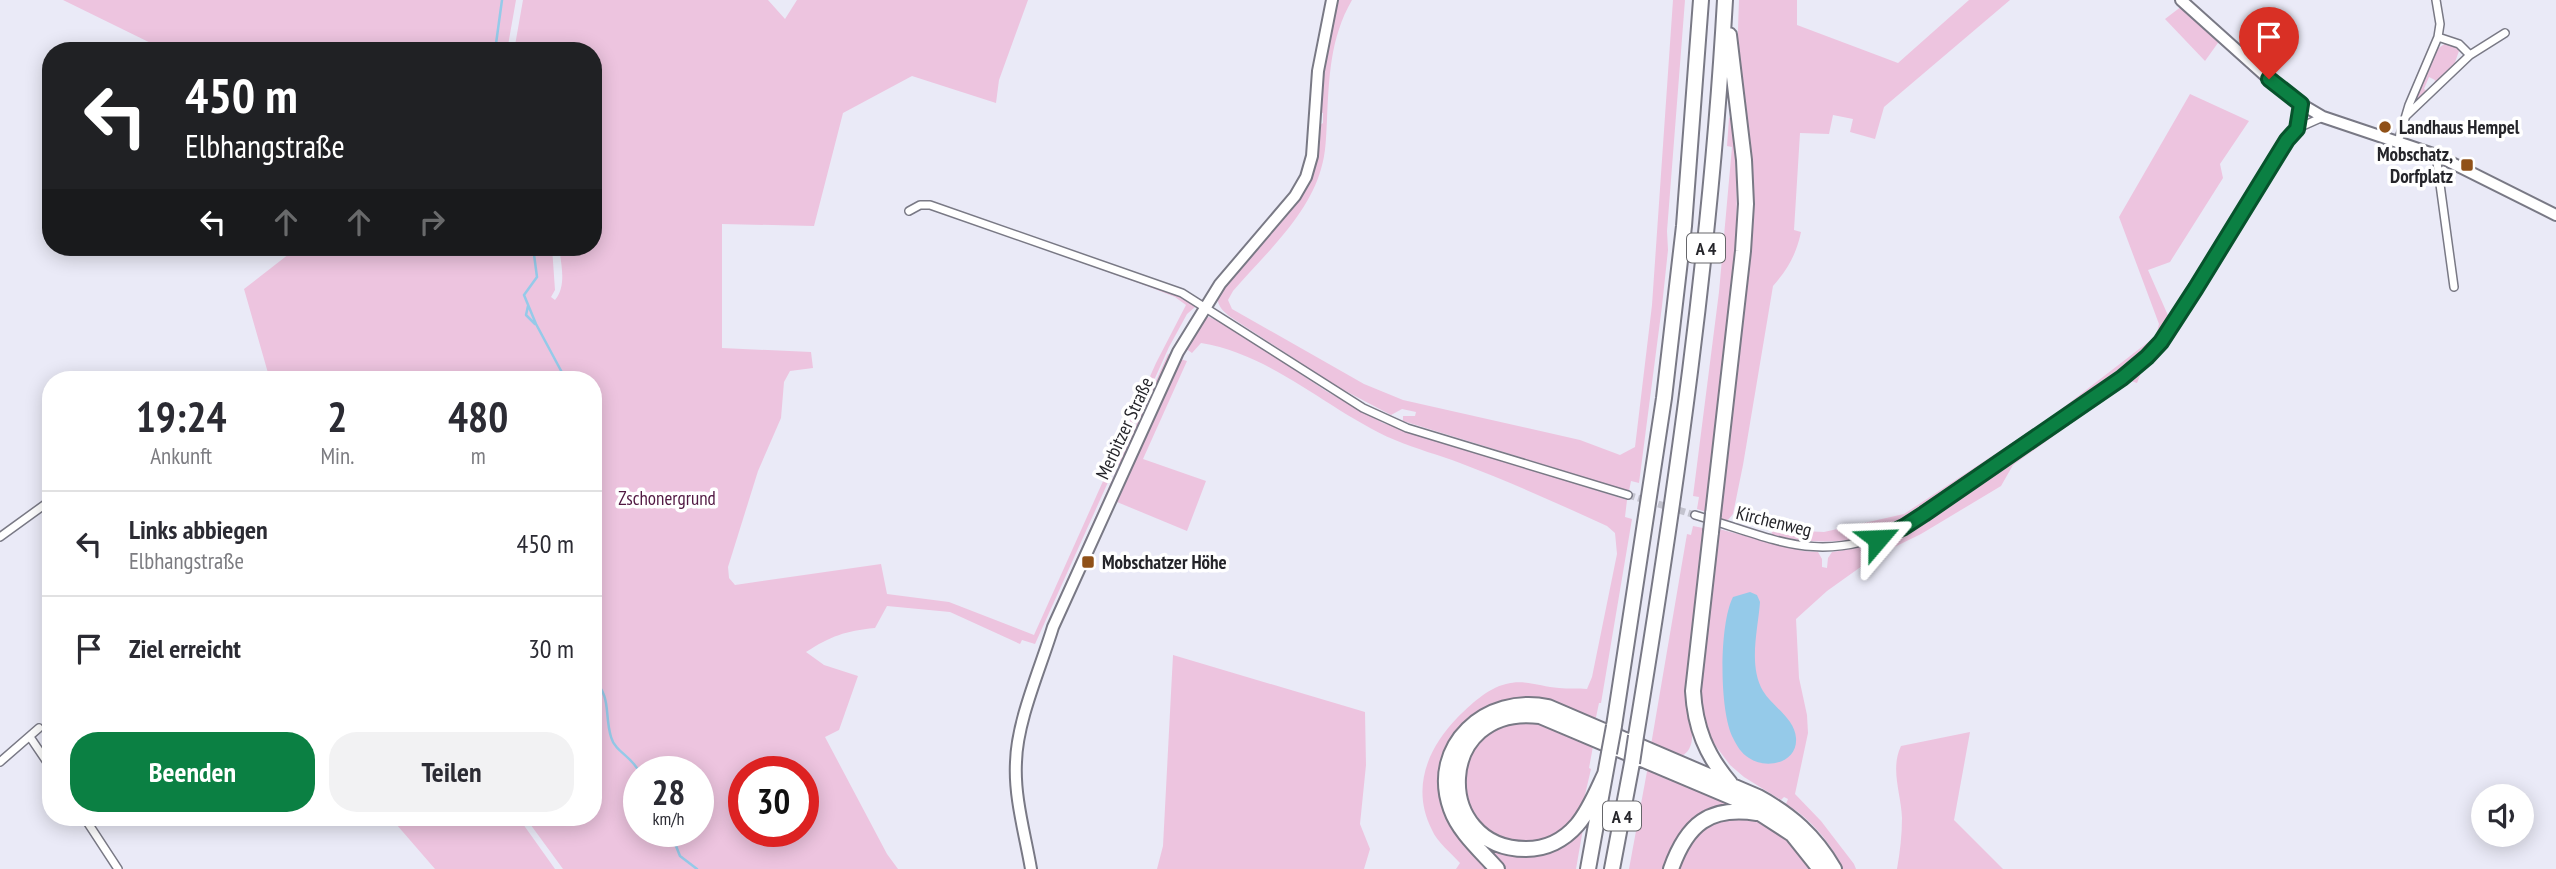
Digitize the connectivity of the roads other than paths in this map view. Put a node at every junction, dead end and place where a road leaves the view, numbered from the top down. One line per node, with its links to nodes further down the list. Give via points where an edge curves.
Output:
1 (1332, 0): 18 (street, Merbitzer Straße, via 1318,71 1312,156 1306,177)
2 (1701, 0): 27 (highway, A 4, bridge, via 1684,226 1667,373)
3 (2181, 0): 9 (street)
4 (2436, 0): 7 (street)
5 (1725, 1): 28 (highway, bridge, via 1745,204 1693,691 1694,715 1710,757); 35 (highway, A 4, bridge, via 1694,352 1670,529)
6 (2505, 33): 8 (street)
7 (2438, 37): 8 (street, via 2459,44); 11 (street)
8 (2470, 55): 11 (street)
9 (2301, 104): 10 (street); 12 (street, Kirchenweg)
10 (2323, 117): 12 (street, Kirchenweg); 13 (street)
11 (2406, 117): 13 (street)
12 (2297, 129): 21 (street, Kirchenweg, via 2175,321 2147,357 1904,527 1860,544 1824,548 1771,539)
13 (2398, 142): 14 (street)
14 (2436, 155): 16 (street); 17 (street)
15 (909, 211): 18 (street, via 930,205 1182,293)
16 (2556, 215)
17 (2454, 287)
18 (1205, 306): 19 (street, via 1363,408 1407,428); 32 (street, Merbitzer Straße, via 1172,364 1044,652 1018,740 1016,763)
19 (1628, 495)
20 (42, 507): 22 (street)
21 (1695, 515)
22 (0, 537)
23 (39, 728): 24 (street)
24 (30, 737): 25 (street); 26 (street)
25 (42, 755)
26 (0, 762)
27 (1605, 774): 29 (highway, via 1577,825 1558,842 1540,848 1508,848 1482,834 1468,819 1458,793 1460,761 1473,738 1500,718 1528,714 1554,720); 34 (highway, A 4)
28 (1733, 786): 33 (highway, via 1548,707 1499,708 1467,729 1453,751 1447,776 1456,819); 38 (highway, via 1797,822)
29 (1762, 814): 36 (highway, via 1723,812 1707,817 1684,840); 37 (highway, via 1792,834)
30 (90, 826): 31 (street)
31 (118, 869)
32 (1031, 869)
33 (1497, 869)
34 (1588, 869)
35 (1612, 869)
36 (1671, 869)
37 (1820, 869)
38 (1834, 869)

